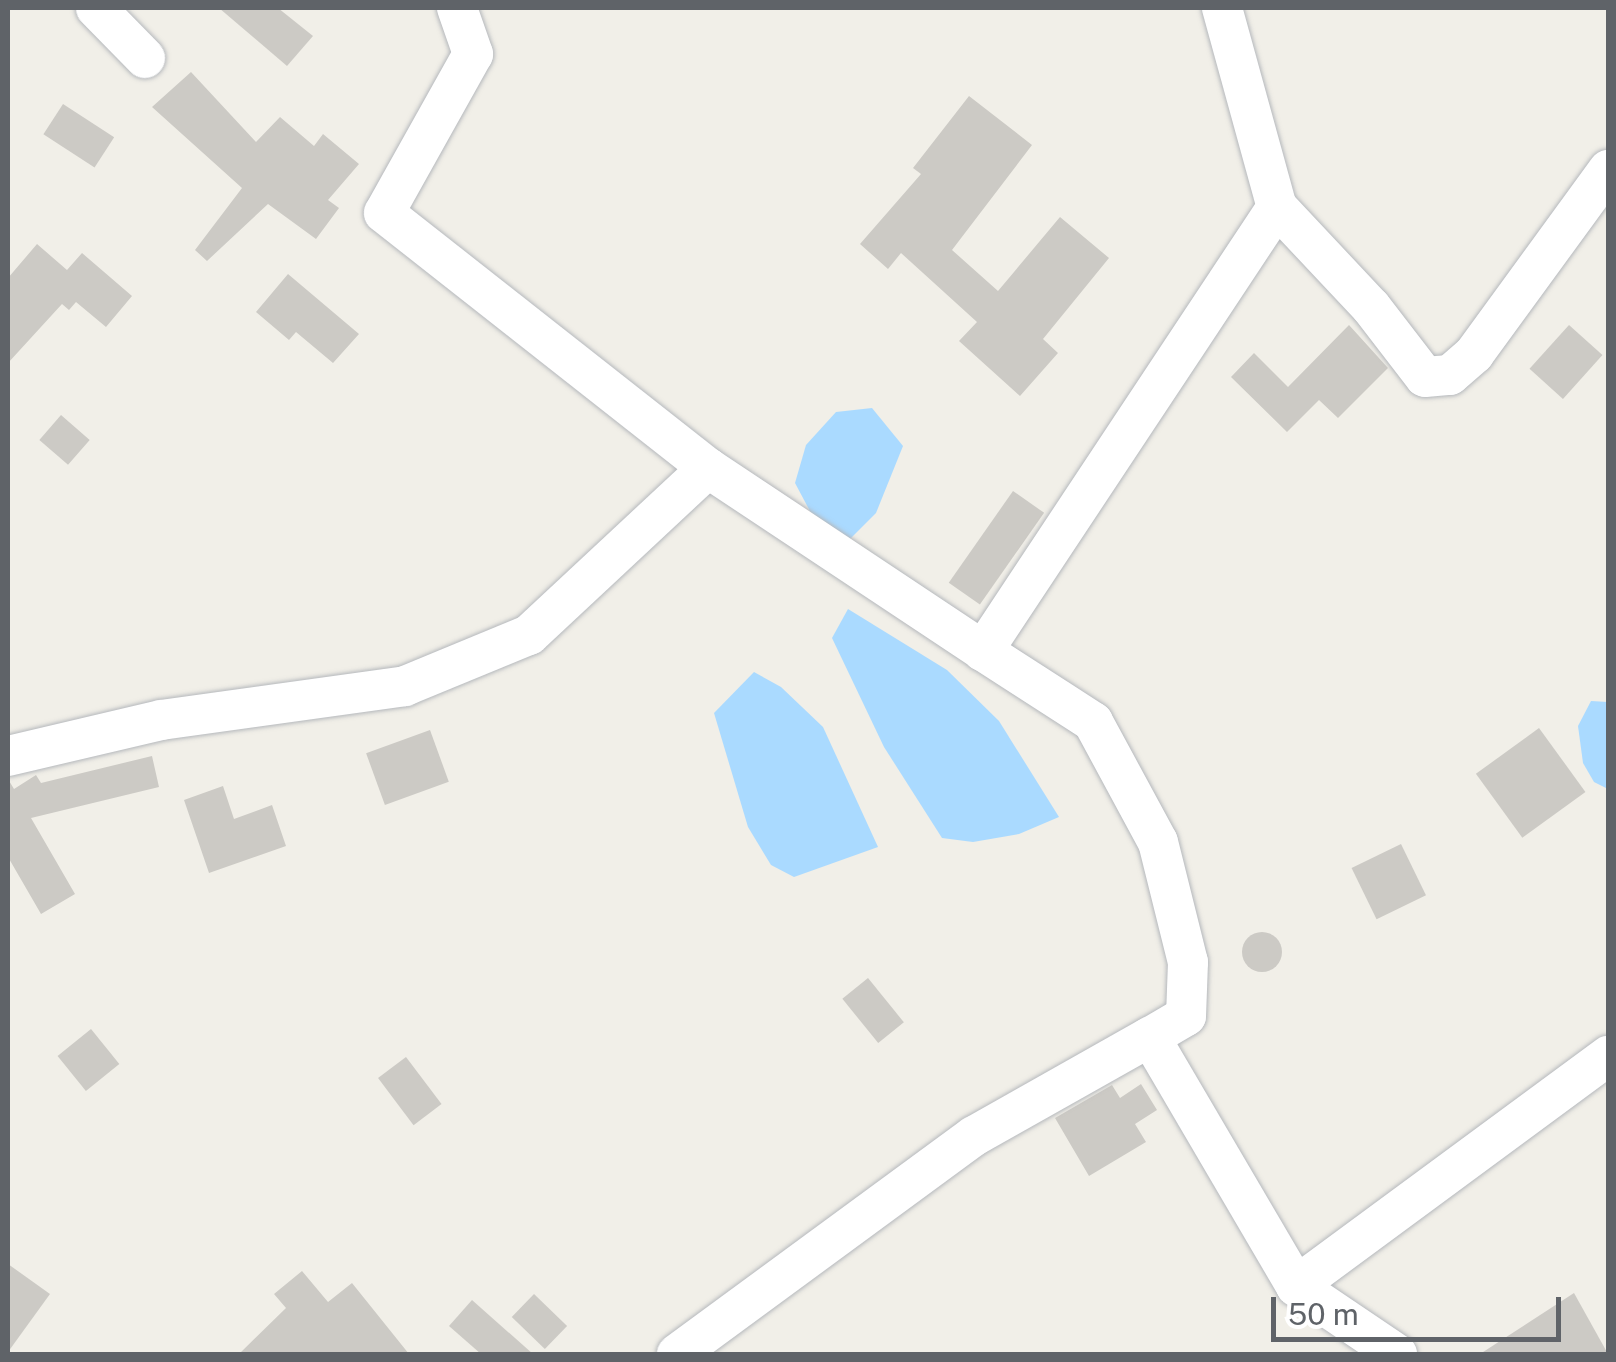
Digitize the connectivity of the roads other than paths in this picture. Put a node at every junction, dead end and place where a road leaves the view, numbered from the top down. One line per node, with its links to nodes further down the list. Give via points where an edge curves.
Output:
1 (96, 8): 4 (street)
2 (457, 8): 7 (street, via 473,54 384,212)
3 (1222, 8): 6 (street)
4 (145, 58)
5 (1608, 170): 6 (street, via 1474,354 1450,375 1425,377 1372,307)
6 (1276, 206): 8 (street)
7 (708, 468): 8 (street); 9 (street, via 529,634 405,686 161,720)
8 (983, 651): 10 (street, via 1093,722 1158,842 1188,962 1186,1016)
9 (8, 756)
10 (1150, 1037): 12 (street); 13 (street, via 974,1136)
11 (1608, 1056): 12 (street)
12 (1296, 1286): 14 (street)
13 (677, 1354)
14 (1397, 1354)

